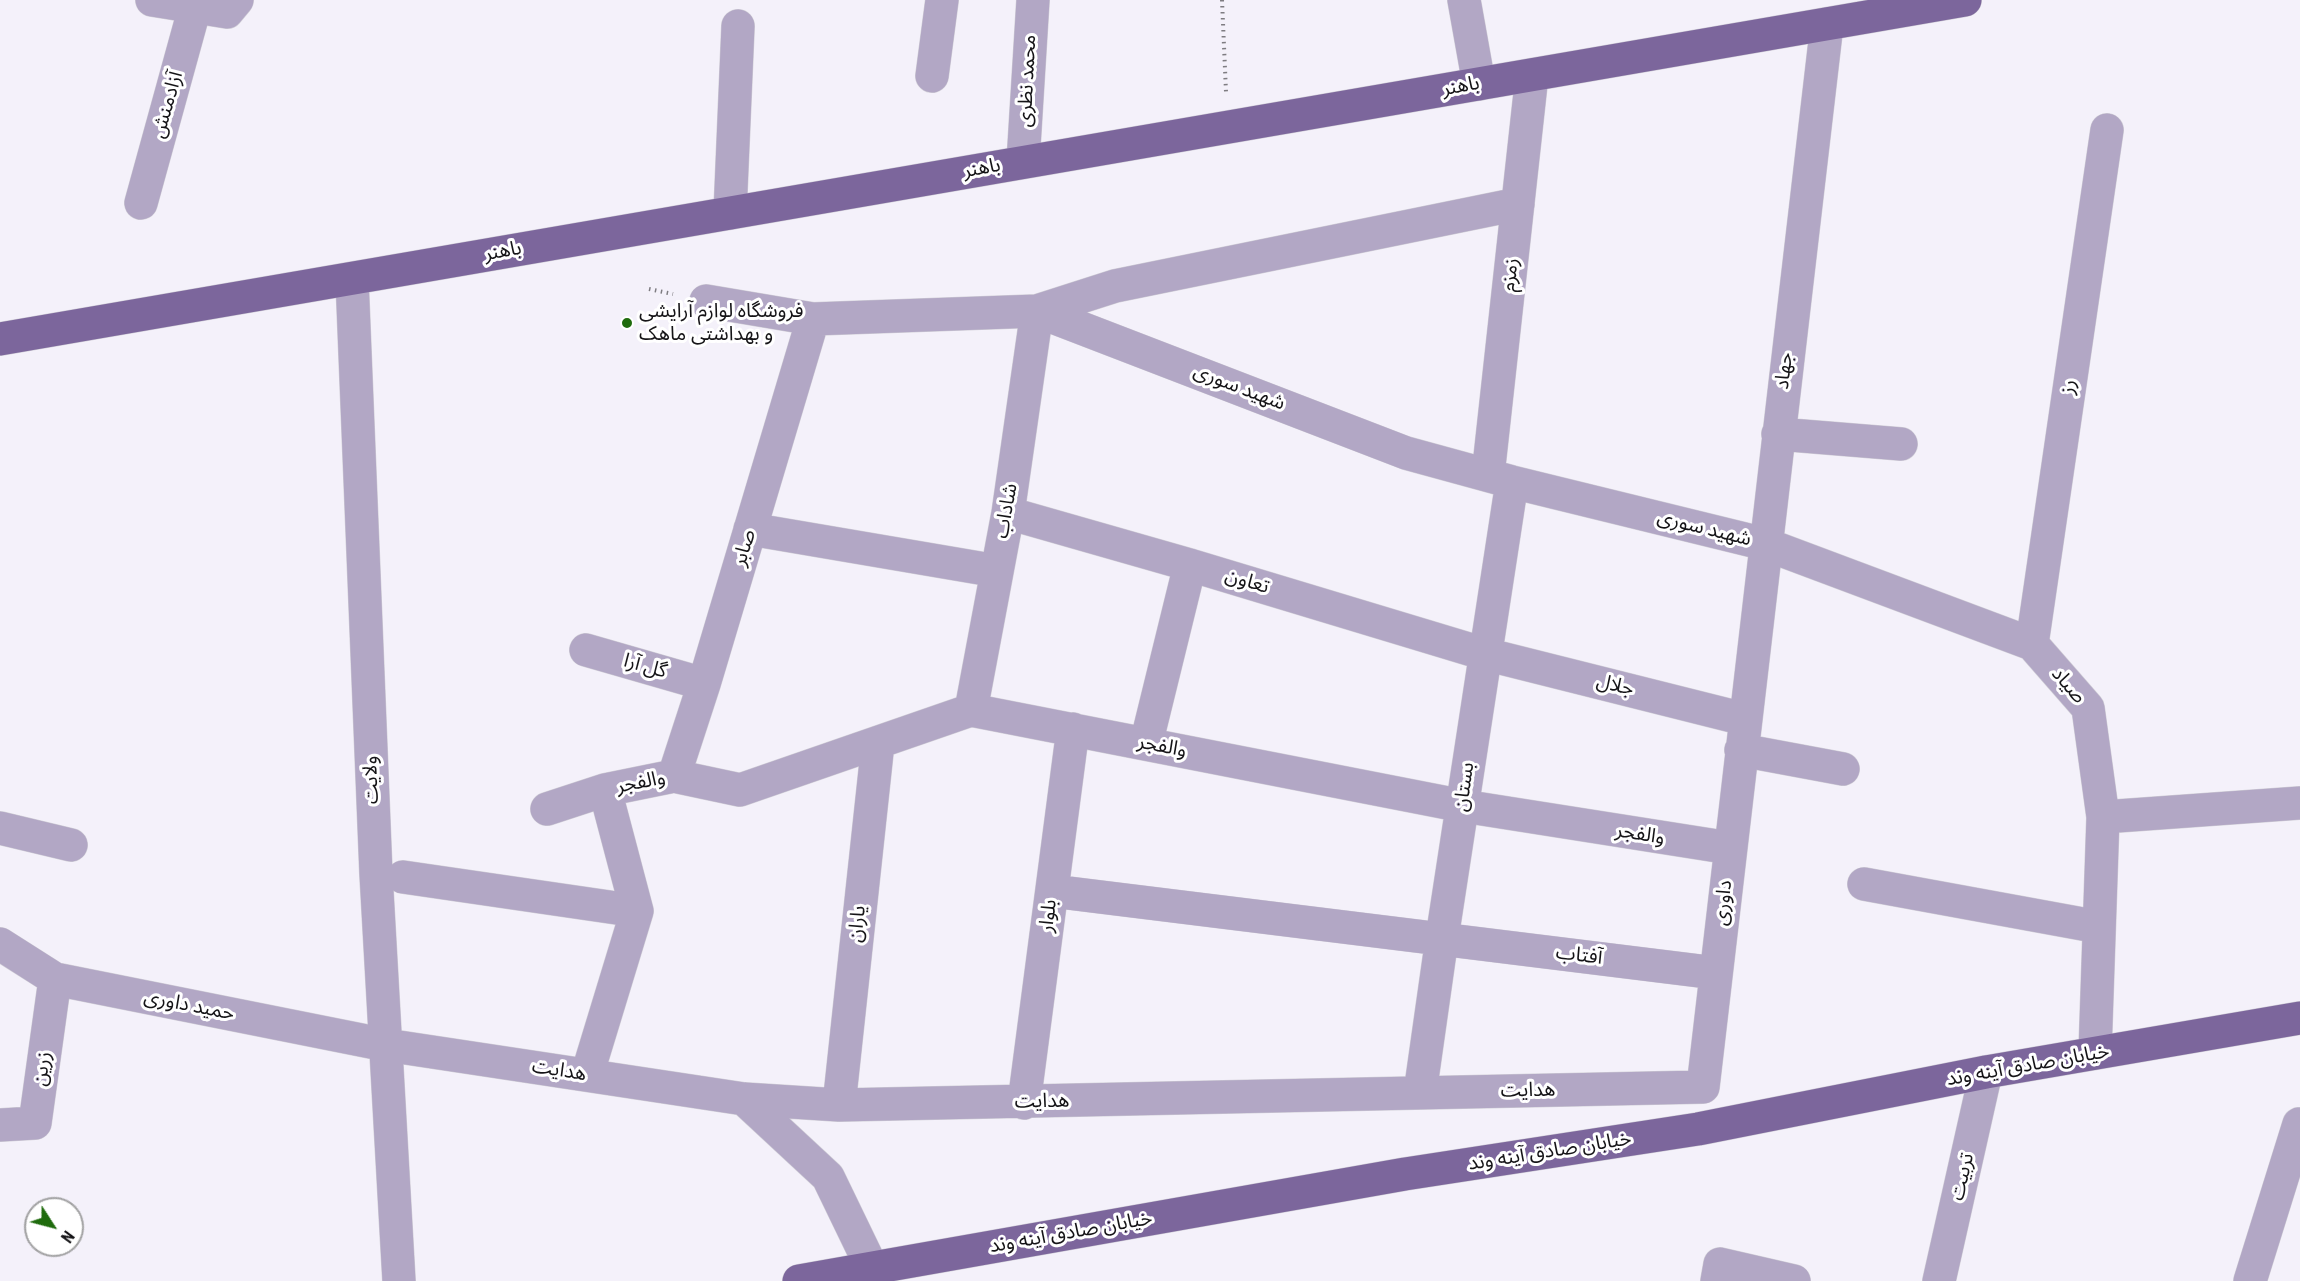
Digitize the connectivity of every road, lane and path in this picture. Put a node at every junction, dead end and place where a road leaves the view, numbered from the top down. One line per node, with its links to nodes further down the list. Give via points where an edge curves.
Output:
1 (152, 0): 8 (street)
2 (237, 0): 8 (street, via 227,12)
3 (942, 0): 12 (street)
4 (1033, 0): 16 (street, محمد نظری)
5 (1221, 0): 14 (path)
6 (1464, 0): 13 (street)
7 (1965, 0): 9 (main road, باهنر)
8 (195, 7): 17 (street, آزادمنش)
9 (1827, 24): 11 (main road, باهنر); 25 (street, جهاد)
10 (738, 26): 19 (street)
11 (1532, 75): 13 (main road, باهنر); 18 (street, زمزم)
12 (932, 76)
13 (1479, 84): 14 (main road, باهنر)
14 (1227, 128): 16 (main road, باهنر)
15 (2107, 130): 33 (street, رز)
16 (1023, 162): 19 (main road, باهنر)
17 (141, 203)
18 (1518, 204): 22 (street, via 1115,286); 27 (street, زمزم)
19 (730, 213): 20 (main road, باهنر)
20 (352, 279): 24 (main road, باهنر); 62 (street, ولایت)
21 (706, 301): 23 (street, شهید سوری)
22 (1037, 311): 23 (street, شهید سوری); 27 (street, شهید سوری, via 1406,453); 28 (street, شاداب)
23 (813, 319): 29 (street, صابر)
24 (0, 339)
25 (1778, 434): 26 (street); 30 (street, جهاد)
26 (1901, 444)
27 (1500, 478): 30 (street, شهید سوری); 35 (street, بستان)
28 (1008, 513): 31 (street, تعاون); 32 (street, شاداب)
29 (750, 529): 32 (street); 36 (street, صابر)
30 (1765, 544): 33 (street, صیاد); 39 (street, جهاد)
31 (1190, 565): 35 (street, تعاون); 41 (street)
32 (997, 571): 37 (street, شاداب)
33 (2032, 644): 48 (street, صیاد, via 2088,708)
34 (586, 650): 36 (street, گل آرا)
35 (1485, 654): 39 (street, جلال); 46 (street, بستان)
36 (704, 684): 43 (street, صابر)
37 (971, 710): 38 (street, والفجر); 40 (street, والفجر)
38 (1073, 729): 41 (street, والفجر); 54 (street, بلوار)
39 (1743, 734): 42 (street, جلال); 51 (street, داوری)
40 (878, 743): 43 (street, والفجر, via 741,790); 70 (street, یاران)
41 (1146, 744): 46 (street, والفجر)
42 (1843, 769)
43 (674, 776): 44 (street, والفجر)
44 (605, 790): 47 (street, والفجر); 55 (street)
45 (2300, 803): 48 (street)
46 (1463, 807): 51 (street, والفجر); 57 (street, بستان)
47 (547, 809)
48 (2103, 817): 56 (street, صیاد)
49 (0, 828): 50 (street)
50 (71, 845)
51 (1730, 848): 59 (street, داوری)
52 (403, 877): 55 (street)
53 (1864, 884): 56 (street)
54 (1052, 891): 57 (street, آفتاب); 69 (street, بلوار)
55 (637, 911): 65 (street)
56 (2099, 927): 63 (street, صیاد)
57 (1442, 938): 59 (street, آفتاب); 67 (street, بستان)
58 (0, 944): 60 (street, حمید داوری)
59 (1716, 973): 66 (street, داوری)
60 (55, 979): 62 (street, حمید داوری); 72 (street, زرین, via 35,1123)
61 (2300, 1018): 63 (main road, خیابان صادق آینه وند)
62 (386, 1045): 65 (street, هدایت); 76 (street, ولایت)
63 (2095, 1053): 64 (main road, خیابان صادق آینه وند)
64 (1986, 1072): 74 (main road, خیابان صادق آینه وند, via 1698,1129 1405,1174); 79 (street, تربیت)
65 (587, 1075): 68 (street, هدایت)
66 (1703, 1087): 67 (street, هدایت)
67 (1420, 1093): 69 (street, هدایت)
68 (744, 1099): 70 (street, هدایت); 73 (street, via 828,1177)
69 (1024, 1103): 70 (street, هدایت)
70 (838, 1105)
71 (2299, 1124): 80 (street)
72 (0, 1125)
73 (872, 1268): 74 (main road, خیابان صادق آینه وند); 77 (main road, خیابان صادق آینه وند)
74 (913, 1271)
75 (1719, 1273): 78 (street)
76 (399, 1281)
77 (799, 1281)
78 (1794, 1281)
79 (1939, 1281)
80 (2250, 1281)

